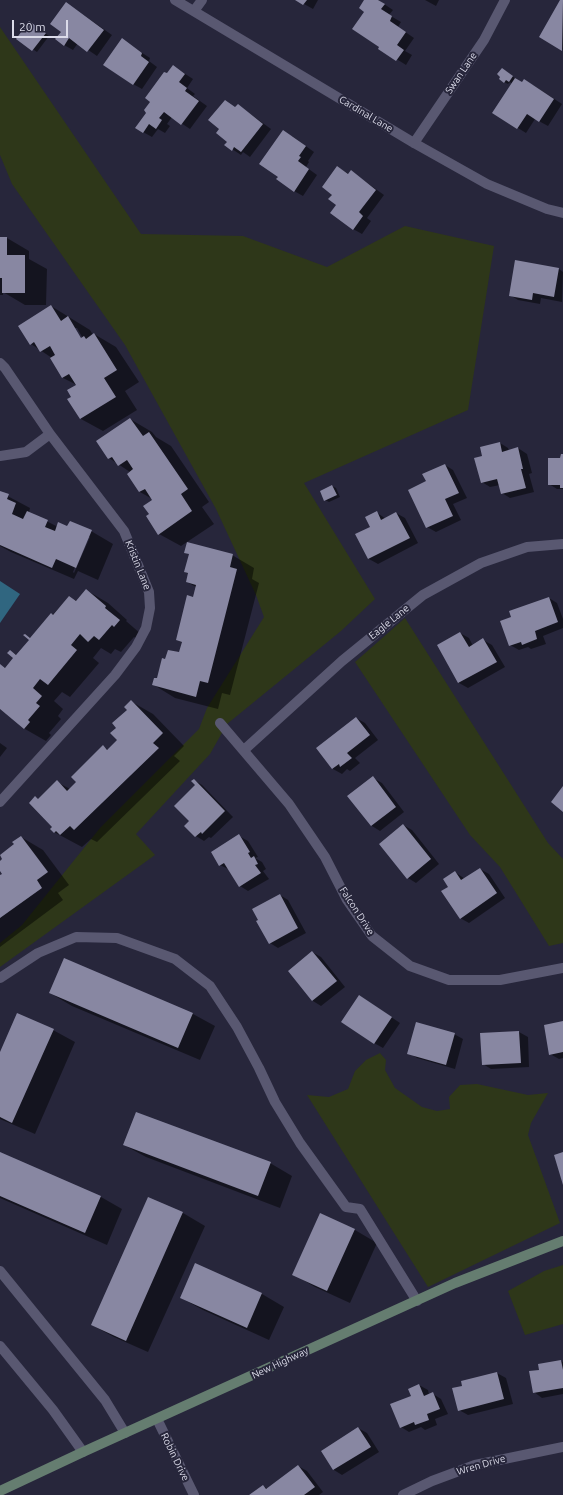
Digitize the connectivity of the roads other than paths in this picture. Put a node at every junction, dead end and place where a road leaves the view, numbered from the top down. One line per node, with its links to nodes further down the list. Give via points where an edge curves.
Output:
1 (175, 0): 4 (street, Cardinal Lane)
2 (202, 0): 4 (street)
3 (505, 0): 5 (street, Swan Lane, via 484,40)
4 (194, 11): 5 (street, Cardinal Lane)
5 (414, 143): 6 (street, Cardinal Lane, via 487,184)
6 (563, 213)
7 (0, 363): 8 (street, Kristin Lane)
8 (50, 434): 9 (street, via 26,452); 13 (street, Kristin Lane, via 124,531 149,592 150,608 146,628 136,647 115,675)
9 (0, 456)
10 (563, 544): 12 (street, Eagle Lane, via 527,548 481,563 423,595 342,661)
11 (220, 723): 12 (street, Falcon Drive)
12 (244, 750): 14 (street, Falcon Drive, via 289,804 325,857 347,900 372,936 410,966 449,980 500,980)
13 (0, 802)
14 (563, 968)
15 (0, 978): 18 (street, via 38,953 76,936 117,938 174,959 204,981 210,986 236,1027 275,1102 300,1143 346,1207 360,1209)
16 (563, 1241): 18 (street, New Highway, via 455,1283)
17 (0, 1271): 21 (street, via 105,1400)
18 (417, 1301): 20 (street, New Highway)
19 (0, 1346): 23 (street, via 53,1410)
20 (157, 1419): 21 (street, New Highway); 25 (street, Robin Drive)
21 (125, 1433): 23 (street, New Highway)
22 (563, 1447): 26 (street, Wren Drive, via 475,1465)
23 (83, 1452): 24 (street, New Highway)
24 (0, 1491)
25 (194, 1495)
26 (403, 1495)

